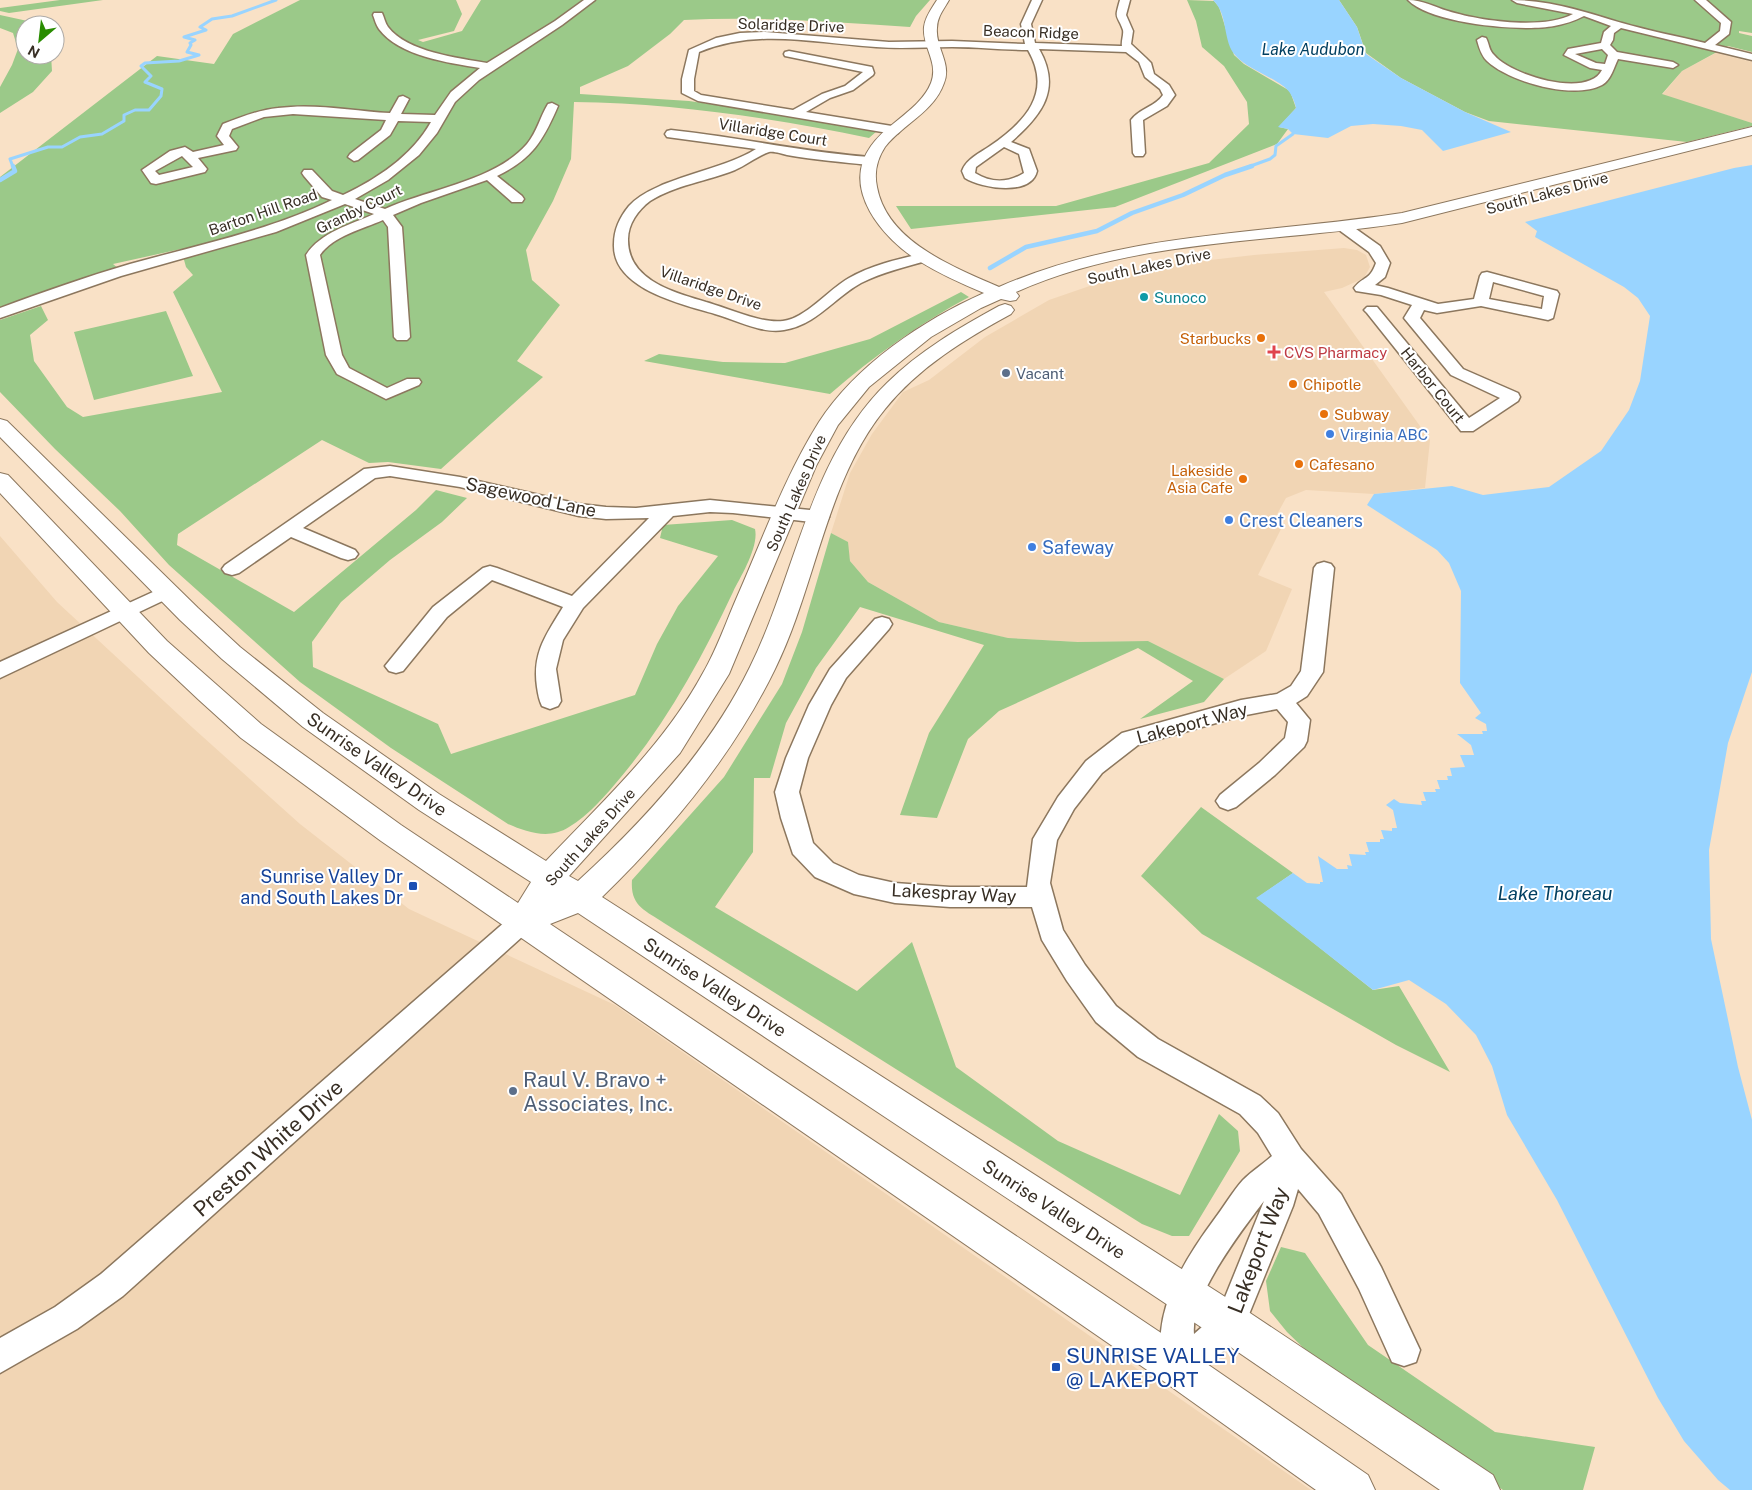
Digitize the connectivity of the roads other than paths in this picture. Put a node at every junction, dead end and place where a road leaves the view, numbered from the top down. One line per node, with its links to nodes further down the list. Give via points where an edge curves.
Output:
1 (590, 0): 21 (street, Barton Hill Road)
2 (939, 0): 12 (main road, via 930,25)
3 (1037, 0): 14 (street, via 1026,27)
4 (1125, 0): 16 (street, via 1121,18 1128,29 1126,44)
5 (1413, 0): 8 (street, via 1443,14 1496,23 1549,23)
6 (1517, 0): 8 (street)
7 (1700, 0): 15 (street, via 1726,22 1725,32)
8 (1583, 13): 10 (street)
9 (378, 15): 21 (street, via 388,34 409,46)
10 (1619, 26): 13 (street, via 1609,32); 15 (street)
11 (1482, 40): 22 (street, via 1489,57 1524,77 1540,82 1570,86 1592,84 1600,82)
12 (932, 44): 14 (street, Beacon Ridge); 25 (street, Solaridge Drive, via 887,45 756,36 708,42 694,50 688,93 698,98); 28 (main road, via 940,62 939,81 926,101)
13 (1604, 45): 18 (street); 22 (street, via 1572,51 1569,55)
14 (1032, 46): 16 (street, Beacon Ridge); 32 (street, via 1044,72 1044,93 1031,114)
15 (1707, 46): 19 (street)
16 (1129, 49): 34 (street, via 1145,61 1149,74 1170,95 1137,120)
17 (790, 54): 25 (street, via 860,67 868,69 869,73 849,88 826,96)
18 (1614, 55): 20 (street); 22 (street)
19 (1752, 57)
20 (1673, 65)
21 (490, 67): 27 (street, Barton Hill Road, via 458,91)
22 (1608, 68)
23 (403, 99): 26 (street)
24 (552, 106): 39 (street, Granby Court, via 539,137 526,152 508,166)
25 (796, 113): 28 (street, Solaridge Drive)
26 (395, 117): 27 (street); 35 (street, via 309,109 262,113 227,127 223,136 232,147); 36 (street, via 386,132)
27 (438, 119): 40 (street, Barton Hill Road, via 431,133 412,155)
28 (894, 130): 37 (main road)
29 (1752, 131): 43 (main road, South Lakes Drive, via 1443,209)
30 (671, 134): 33 (street, Villaridge Court)
31 (1752, 141): 44 (main road, South Lakes Drive, via 1421,226)
32 (1002, 143): 32 (street, via 970,165 969,175 982,182 1001,185 1018,182 1030,175 1025,152)
33 (767, 148): 37 (street, Villaridge Court); 45 (street, Villaridge Drive, via 738,165 670,187 640,202 627,218 620,236 619,248 628,271 680,298 784,326 805,317 857,279)
34 (1139, 153)
35 (191, 156)
36 (354, 157)
37 (870, 161): 45 (main road, via 867,184 876,210 897,235)
38 (308, 173): 40 (street, via 326,194)
39 (488, 175): 41 (street); 42 (street, Granby Court)
40 (344, 199): 42 (street); 50 (street, Barton Hill Road, via 268,230 84,283)
41 (517, 199)
42 (385, 213): 51 (street, via 395,227); 52 (street, Granby Court, via 317,247 313,255 334,355 343,371 386,394)
43 (1344, 227): 44 (street); 46 (main road, South Lakes Drive, via 1138,250 1078,264 1020,284)
44 (1358, 239): 46 (main road, South Lakes Drive, via 1175,258 1106,273); 48 (street, via 1375,249 1383,263 1378,277 1361,288 1369,296)
45 (924, 257): 46 (main road)
46 (1020, 299): 56 (main road, South Lakes Drive, via 947,319 882,365 838,410 816,443); 57 (main road, South Lakes Drive, via 935,351 883,399 848,449)
47 (1481, 302): 48 (street, via 1437,309)
48 (1418, 308): 49 (street, Harbor Court, via 1412,318 1457,372 1512,397 1467,427)
49 (1372, 310)
50 (0, 312)
51 (402, 337)
52 (413, 382)
53 (0, 424): 62 (main road, Sunrise Valley Drive)
54 (0, 480): 64 (main road)
55 (666, 512): 56 (street, Sagewood Lane, via 710,506); 58 (street, Sagewood Lane, via 636,514 579,510 460,482 380,471 361,479); 63 (street)
56 (786, 513): 57 (street, Sagewood Lane); 71 (main road, South Lakes Drive, via 716,674 690,717 644,776)
57 (820, 517): 73 (main road, South Lakes Drive, via 758,677 721,740 674,801)
58 (289, 530): 59 (street); 61 (street, Sagewood Lane)
59 (348, 554)
60 (1324, 568): 69 (street, Lakeport Way, via 1312,672 1299,691)
61 (232, 569)
62 (166, 592): 64 (street); 71 (main road, Sunrise Valley Drive, via 231,653 313,720 430,802)
63 (575, 604): 66 (street, via 490,572 440,612); 68 (street, via 553,640 545,669)
64 (124, 612): 67 (street); 74 (main road, via 251,731 391,833)
65 (882, 624): 72 (street, Lakespray Way, via 838,674 820,705 797,758 787,792 802,847 824,870 854,884 896,893 950,897)
66 (396, 666)
67 (0, 671)
68 (550, 701)
69 (1282, 701): 70 (street, via 1300,720 1296,741); 72 (street, Lakeport Way, via 1241,708 1130,739 1094,767 1066,802 1045,839 1038,882)
70 (1228, 801)
71 (549, 878): 73 (main road, Sunrise Valley Drive); 74 (main road, South Lakes Drive)
72 (1042, 897): 75 (street, Lakeport Way, via 1051,933 1106,1014 1148,1048 1250,1105 1268,1123)
73 (580, 898): 74 (main road, South Lakes Drive); 76 (main road, Sunrise Valley Drive)
74 (523, 921): 79 (street, Preston White Drive, via 112,1285 66,1318); 80 (main road)
75 (1291, 1159): 76 (street, Lakeport Way, via 1253,1191 1211,1250); 77 (street, Lakeport Way, via 1278,1206); 78 (street, via 1330,1204)
76 (1185, 1295): 77 (main road, Sunrise Valley Drive); 80 (street, Lakeport Way, via 1177,1330)
77 (1230, 1323): 80 (street, Lakeport Way); 82 (main road, Sunrise Valley Drive)
78 (1404, 1350)
79 (0, 1356)
80 (1180, 1369): 81 (main road)
81 (1352, 1490)
82 (1478, 1490)

